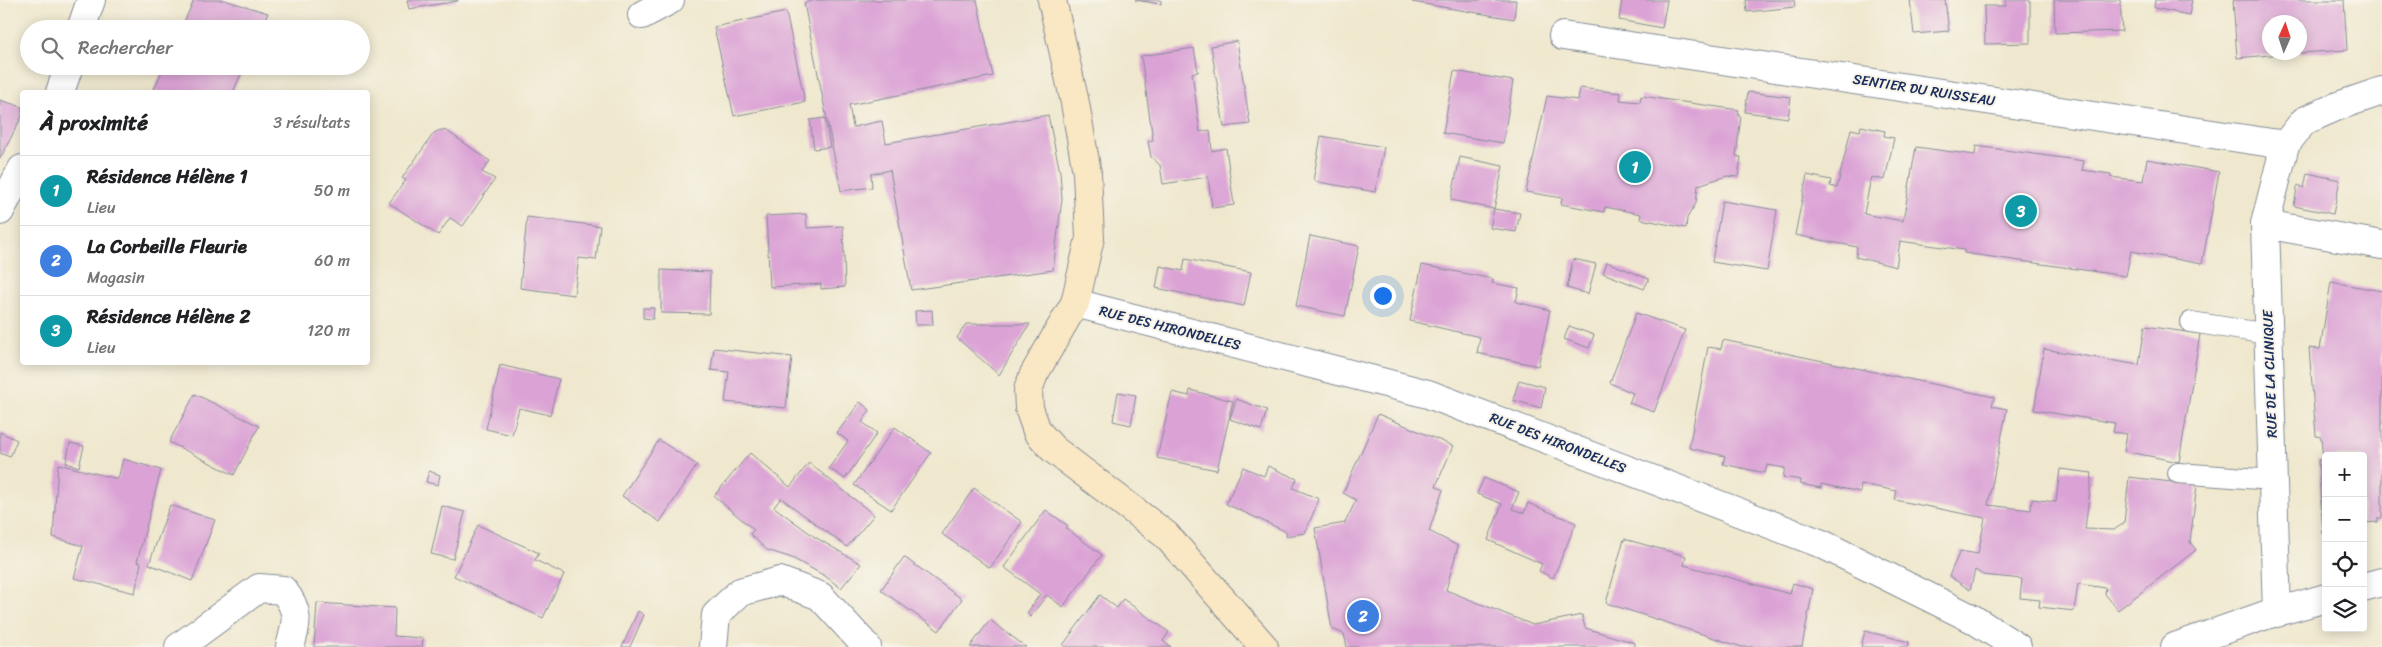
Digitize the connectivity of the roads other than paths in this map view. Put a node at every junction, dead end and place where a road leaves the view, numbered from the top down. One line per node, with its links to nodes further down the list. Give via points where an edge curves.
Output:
1 (91, 0): 5 (street)
2 (670, 0): 4 (street)
3 (1052, 0): 15 (main road, via 1087,173 1090,238)
4 (642, 15)
5 (84, 20)
6 (1562, 36): 10 (street, SENTIER DU RUISSEAU)
7 (66, 75): 8 (street)
8 (61, 90)
9 (2382, 91): 10 (street, RUE DE LA CLINIQUE, via 2304,121)
10 (2285, 145): 13 (street, RUE DE LA CLINIQUE)
11 (20, 173): 12 (street)
12 (0, 211)
13 (2265, 224): 14 (street); 17 (street, RUE DE LA CLINIQUE)
14 (2382, 245)
15 (1075, 303): 29 (main road, via 1028,390 1029,408 1037,431 1052,449 1166,535); 30 (street, RUE DES HIRONDELLES, via 1428,394 1822,544 1973,619)
16 (2191, 322): 17 (lane)
17 (2268, 334): 19 (street, RUE DE LA CLINIQUE)
18 (2178, 473): 19 (lane)
19 (2273, 480): 23 (street, RUE DE LA CLINIQUE)
20 (2382, 582): 21 (street)
21 (2367, 586)
22 (2322, 599): 23 (street)
23 (2277, 612): 24 (street)
24 (2193, 644)
25 (179, 647): 26 (street, via 259,588 283,590 294,604 296,627)
26 (290, 647)
27 (713, 647): 28 (street, via 716,615 740,592 780,581 820,596)
28 (867, 647)
29 (1264, 647)
30 (2016, 647)

